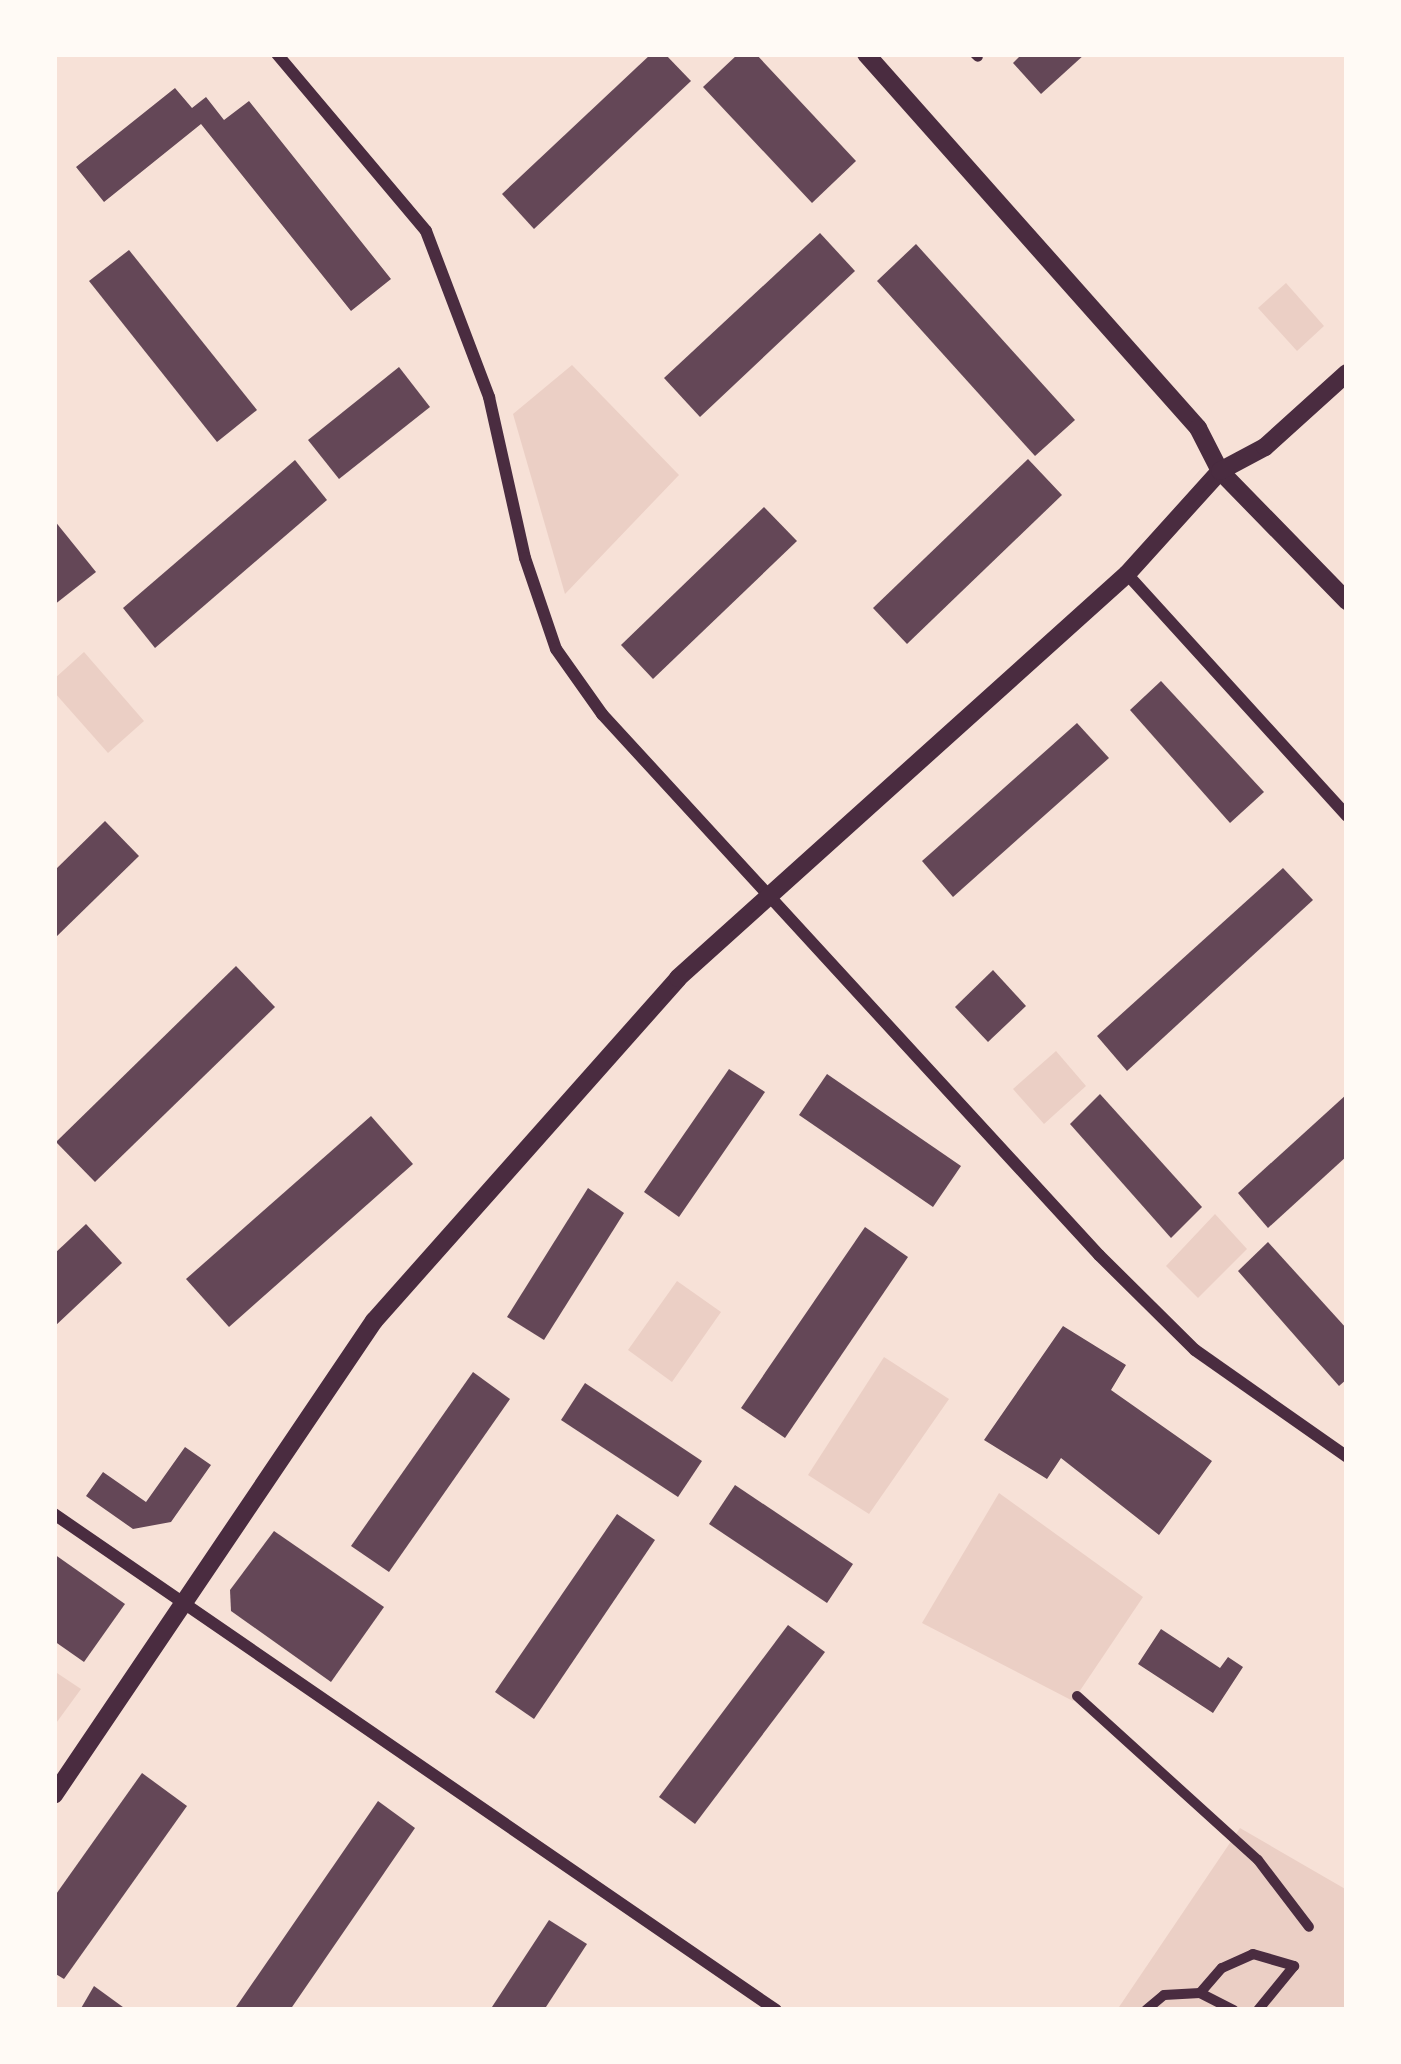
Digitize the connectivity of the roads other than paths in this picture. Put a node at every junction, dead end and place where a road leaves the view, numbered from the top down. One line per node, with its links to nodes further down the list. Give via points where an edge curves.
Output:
1 (277, 54): 8 (street, via 426,231 489,397 525,558 556,650 602,714)
2 (866, 54): 4 (street, via 1198,428)
3 (1347, 373): 4 (street, via 1265,447)
4 (1220, 471): 5 (street); 6 (street)
5 (1127, 574): 7 (street); 8 (street)
6 (1347, 601)
7 (1347, 816)
8 (772, 894): 9 (street, via 1195,1350); 11 (street, via 679,978 374,1321)
9 (1347, 1457)
10 (54, 1514): 11 (street)
11 (181, 1606): 13 (street); 16 (street)
12 (1077, 1696): 14 (street, via 1258,1860)
13 (54, 1795)
14 (1309, 1927)
15 (1200, 1994): 17 (street, via 1164,1995); 18 (street); 19 (street, via 1222,1968 1253,1954 1294,1966)
16 (776, 2010)
17 (1146, 2010)
18 (1234, 2010)
19 (1258, 2010)

